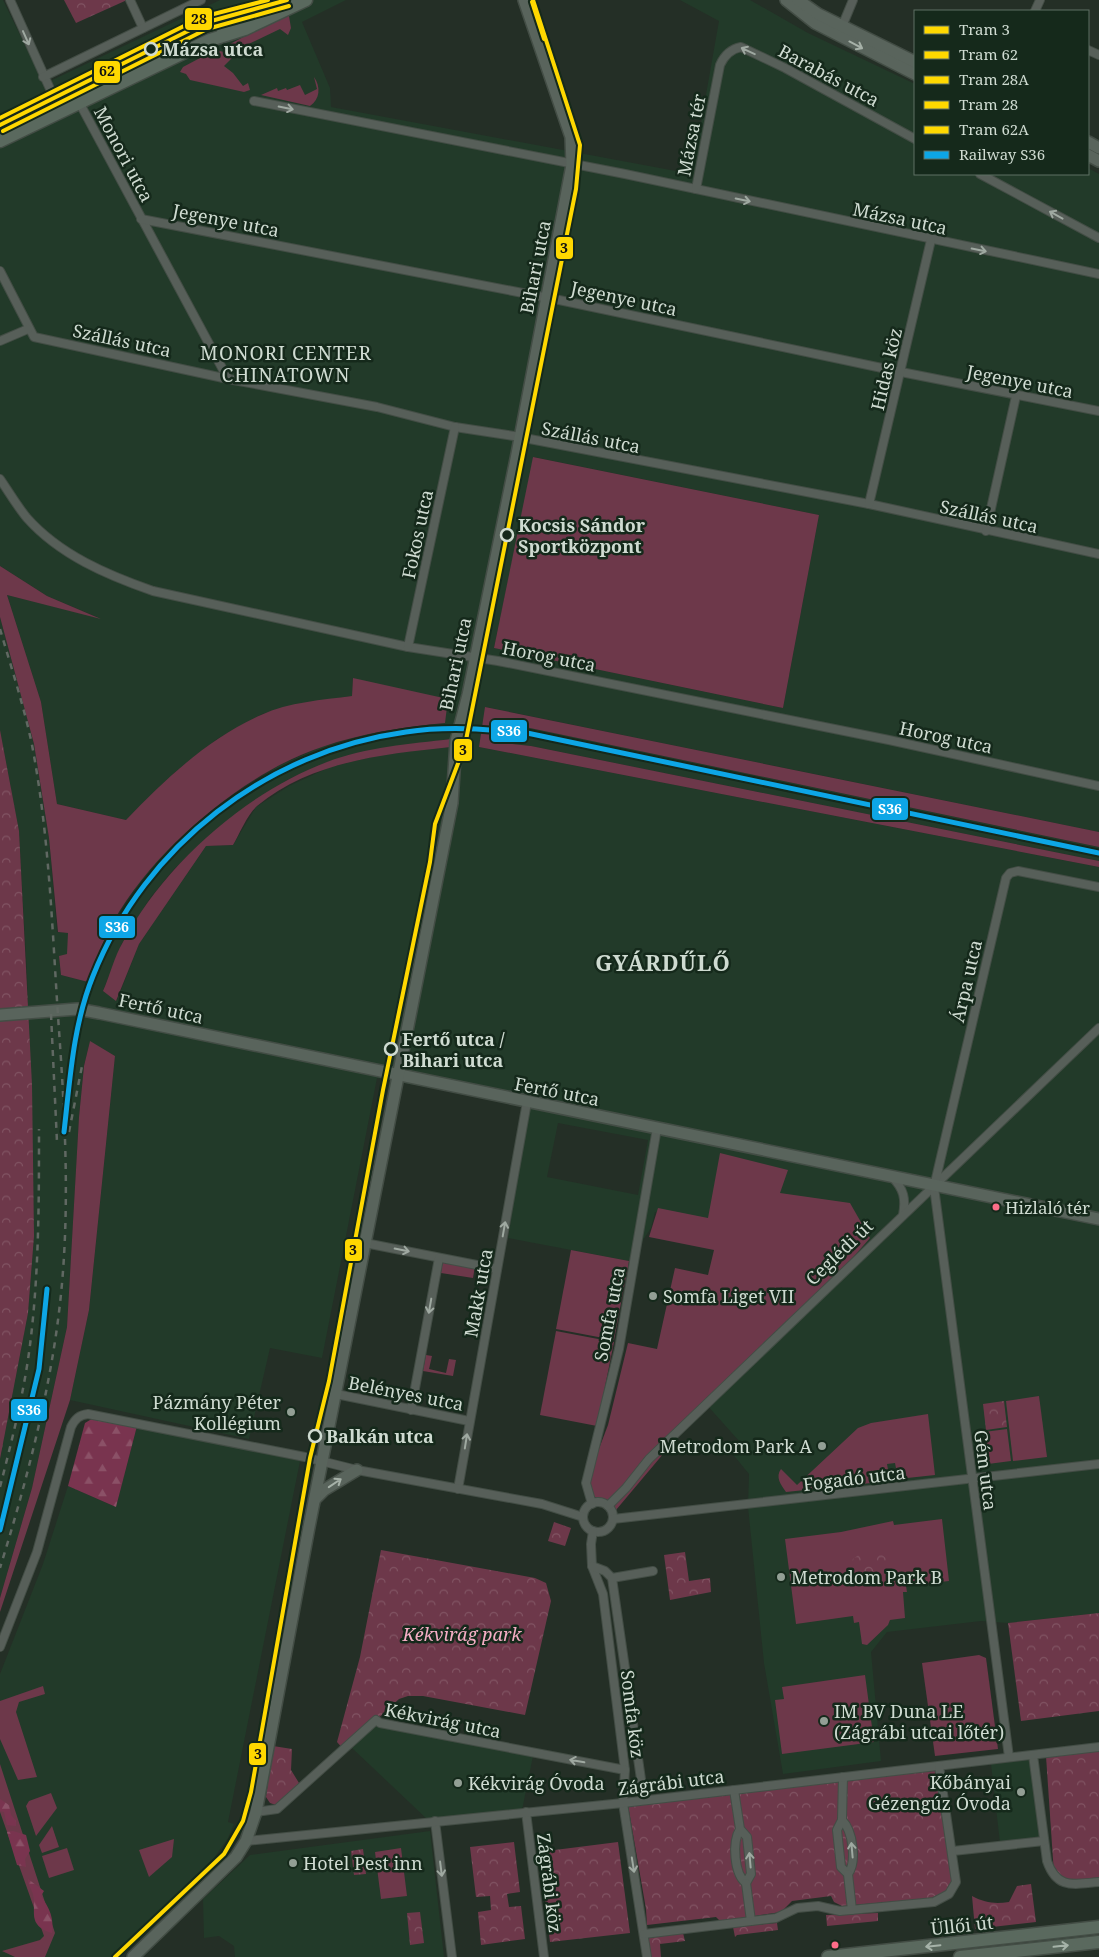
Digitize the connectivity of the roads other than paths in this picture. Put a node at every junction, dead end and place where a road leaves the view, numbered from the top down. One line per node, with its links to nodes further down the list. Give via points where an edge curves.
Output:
1 (10, 0): 16 (street, one-way to 16)
2 (130, 0): 10 (street)
3 (201, 0): 10 (street)
4 (270, 0): 12 (main road)
5 (306, 0): 12 (main road, via 245,29)
6 (524, 0): 22 (street, Bihari utca, via 571,137)
7 (786, 0): 11 (street, via 803,15)
8 (798, 0): 11 (street)
9 (853, 0): 11 (street)
10 (143, 28): 16 (street)
11 (840, 31): 14 (street); 15 (street, one-way to 15)
12 (210, 40): 17 (main road)
13 (728, 54): 20 (street, Barabás utca, one-way to 13, via 740,47); 24 (street, Mázsa tér, via 720,65)
14 (914, 62)
15 (914, 73)
16 (43, 77): 19 (street)
17 (80, 102): 19 (main road); 25 (street, Monori utca)
18 (254, 102): 22 (street, one-way to 22)
19 (60, 111): 21 (main road)
20 (914, 138)
21 (0, 141)
22 (572, 165): 24 (street, Mázsa tér); 30 (street, Bihari utca)
23 (982, 175): 26 (street, one-way to 23)
24 (696, 190): 27 (street, Mázsa utca, one-way to 27)
25 (141, 219): 30 (street, Jegenye utca); 34 (street, Monori utca)
26 (1099, 238)
27 (931, 240): 29 (street, Mázsa utca, one-way to 29); 33 (street, Hidas köz)
28 (0, 271): 31 (street)
29 (1099, 274)
30 (547, 297): 33 (street, Jegenye utca); 38 (street, Bihari utca)
31 (28, 329): 32 (street); 34 (street, Szállás utca, via 34,337)
32 (0, 340)
33 (901, 372): 35 (street, Jegenye utca); 40 (street, Hidas köz)
34 (228, 379): 37 (street, Szállás utca, via 377,407)
35 (1016, 396): 36 (street, Jegenye utca); 41 (street)
36 (1099, 411)
37 (455, 427): 38 (street, Szállás utca); 43 (street, Fokos utca)
38 (519, 438): 40 (street, Szállás utca); 44 (street, Bihari utca)
39 (0, 479): 43 (street, Horog utca, via 23,513 47,537 114,576 153,591)
40 (869, 504): 41 (street, Szállás utca)
41 (986, 531): 42 (street, Szállás utca)
42 (1099, 554)
43 (408, 647): 44 (street, Horog utca)
44 (475, 657): 45 (street, Horog utca, via 889,740); 49 (street, Bihari utca, via 456,740 452,803)
45 (1099, 786)
46 (1099, 887): 53 (street, Árpa utca, via 1018,871 1010,873 1004,882)
47 (0, 1015): 49 (street, Fertő utca, via 77,1009)
48 (1099, 1028): 53 (street, Ceglédi út)
49 (400, 1074): 50 (street, Fertő utca); 56 (street, Bihari utca)
50 (527, 1102): 51 (street, Fertő utca); 58 (street, Makk utca, one-way to 50)
51 (657, 1128): 52 (street, Fertő utca); 68 (street, Somfa utca, via 619,1349 586,1483)
52 (891, 1175): 53 (street); 54 (street, via 903,1190)
53 (934, 1187): 54 (street, Ceglédi út); 55 (street); 65 (street, Gém utca)
54 (903, 1215): 69 (street, Ceglédi út, via 649,1459)
55 (1099, 1219)
56 (365, 1243): 57 (street, one-way to 57); 59 (street, Bihari utca)
57 (439, 1258): 58 (street); 60 (street, one-way to 60)
58 (497, 1269): 61 (street, Makk utca)
59 (336, 1394): 60 (street, Belényes utca); 62 (street, Bihari utca)
60 (411, 1410): 61 (street, Belényes utca)
61 (469, 1421): 66 (street, Makk utca, one-way to 61)
62 (323, 1461): 64 (street); 67 (street, Bihari utca); 76 (street, via 82,1414 71,1427 37,1552)
63 (1099, 1464): 65 (street, Fogadó utca)
64 (356, 1470): 66 (street); 67 (street, one-way to 64)
65 (972, 1479): 71 (street, Fogadó utca); 79 (street, Gém utca)
66 (458, 1489): 70 (street, via 542,1504)
67 (315, 1499): 86 (street, Bihari utca)
68 (592, 1504): 69 (street, via 600,1502); 70 (street)
69 (608, 1506): 71 (street)
70 (583, 1517): 72 (street, via 586,1526)
71 (613, 1519): 72 (street, via 607,1529)
72 (593, 1531): 73 (street, Somfa köz)
73 (592, 1566): 75 (street, via 606,1571); 81 (street, Somfa köz, via 603,1594)
74 (654, 1571): 75 (street)
75 (612, 1578): 84 (street, Somfa köz)
76 (0, 1647)
77 (1099, 1747): 78 (street, Zágrábi utca)
78 (1033, 1755): 79 (street, Zágrábi utca); 92 (street)
79 (1009, 1757): 80 (street, Zágrábi utca)
80 (939, 1766): 82 (street, Zágrábi utca); 93 (street)
81 (625, 1770): 85 (street, Somfa köz); 86 (street, Kékvirág utca, one-way to 86, via 376,1720 277,1809)
82 (843, 1777): 83 (street, Zágrábi utca); 88 (street)
83 (734, 1790): 84 (street, Zágrábi utca); 90 (street)
84 (644, 1800): 85 (street, Zágrábi utca)
85 (623, 1803): 87 (street, Zágrábi utca); 100 (street, Somfa köz, one-way to 100)
86 (256, 1812): 91 (street)
87 (526, 1812): 89 (street, Zágrábi utca); 105 (street, Zágrábi köz)
88 (842, 1820): 94 (street, one-way to 88, via 853,1865 852,1847 849,1828); 94 (street, via 837,1830 841,1867)
89 (435, 1821): 91 (street, Zágrábi utca); 104 (street, one-way to 104)
90 (740, 1830): 96 (street, via 735,1839 739,1876); 96 (street, one-way to 90, via 751,1874 750,1857 747,1837)
91 (246, 1841): 102 (street, via 236,1857)
92 (1044, 1841): 93 (street); 95 (street, via 1047,1862 1056,1878 1072,1885)
93 (953, 1851): 97 (street, via 956,1882 949,1894 934,1902)
94 (848, 1874): 97 (street)
95 (1099, 1882)
96 (746, 1884): 98 (street)
97 (852, 1910): 98 (street, via 818,1906 797,1908 778,1918)
98 (751, 1922): 100 (street)
99 (1099, 1927): 107 (main road, Üllői út, one-way to 107)
100 (644, 1934): 106 (street, Somfa köz)
101 (1099, 1942): 108 (main road, Üllői út, one-way to 101)
102 (140, 1953): 103 (street)
103 (133, 1957)
104 (452, 1957)
105 (544, 1957)
106 (647, 1957)
107 (828, 1957)
108 (960, 1957)

